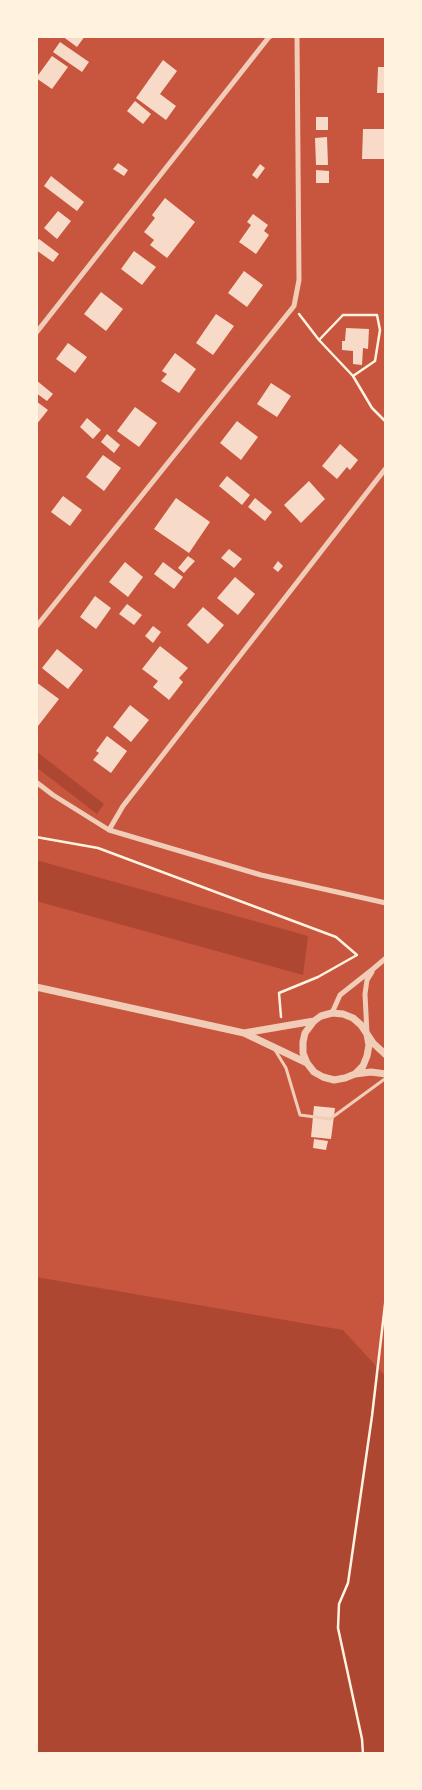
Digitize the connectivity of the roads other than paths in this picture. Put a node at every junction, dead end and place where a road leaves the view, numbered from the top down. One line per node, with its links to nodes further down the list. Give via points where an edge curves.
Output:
1 (271, 36): 3 (street)
2 (297, 36): 5 (street, via 299,280 294,306)
3 (36, 333)
4 (386, 468): 7 (street, via 123,806)
5 (36, 628)
6 (36, 782): 7 (street)
7 (109, 830): 8 (street, via 261,875)
8 (386, 903)
9 (386, 958): 10 (street)
10 (373, 969): 12 (street, via 340,995); 15 (street, via 366,980 364,994)
11 (36, 987): 14 (street)
12 (332, 1013): 13 (street); 15 (street, via 353,1018)
13 (314, 1021): 14 (street); 18 (street, via 302,1042)
14 (244, 1033): 16 (street)
15 (367, 1034): 17 (street); 19 (street, via 368,1056)
16 (273, 1047): 18 (street); 20 (lane, via 286,1068 300,1115 330,1119)
17 (386, 1055)
18 (307, 1063): 19 (street, via 323,1078 334,1080)
19 (355, 1074): 20 (street, via 371,1072)
20 (386, 1076)

